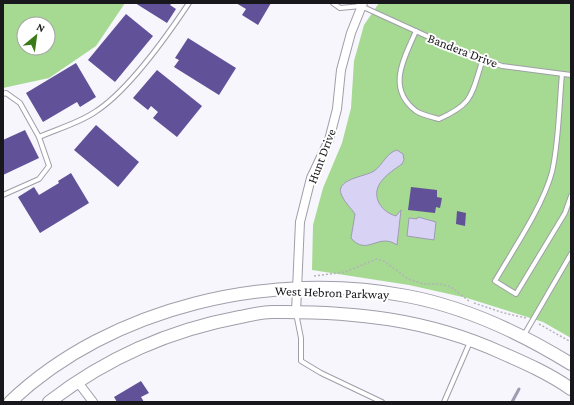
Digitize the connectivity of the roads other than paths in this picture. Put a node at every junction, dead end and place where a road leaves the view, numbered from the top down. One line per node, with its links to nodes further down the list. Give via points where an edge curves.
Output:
1 (189, 3): 9 (lane, via 152,54 115,96 94,113)
2 (333, 3): 3 (lane, via 340,8)
3 (361, 4): 4 (lane, Bandera Drive); 13 (street, Hunt Drive, via 341,70 337,109 329,140 311,178 300,222)
4 (416, 31): 5 (lane, Bandera Drive); 5 (lane, via 398,82 404,98 416,112 440,119 458,111 469,100)
5 (483, 59): 6 (lane, Bandera Drive, via 502,66)
6 (562, 74): 7 (lane, Bandera Drive); 11 (lane, via 552,172 540,201 495,281 516,294 565,212)
7 (571, 75)
8 (3, 94): 9 (lane, via 6,93 20,103)
9 (39, 137): 10 (lane, via 49,166 40,179)
10 (3, 195)
11 (571, 196)
12 (571, 254): 15 (lane)
13 (297, 288): 14 (street, Hunt Drive); 15 (main road, West Hebron Parkway, via 380,291 408,296 491,322); 20 (main road, West Hebron Parkway, via 232,295 176,309 120,329 62,362 26,387)
14 (296, 312): 16 (main road, West Hebron Parkway, via 392,318); 18 (main road, West Hebron Parkway, via 272,312 200,326 133,350); 23 (lane, via 301,338 301,361)
15 (523, 338): 17 (main road, West Hebron Parkway)
16 (471, 340): 19 (main road, West Hebron Parkway, via 517,360); 24 (lane)
17 (571, 364)
18 (77, 381): 21 (main road, West Hebron Parkway); 22 (street)
19 (571, 389)
20 (10, 402)
21 (49, 402)
22 (93, 402)
23 (382, 402)
24 (444, 402)

